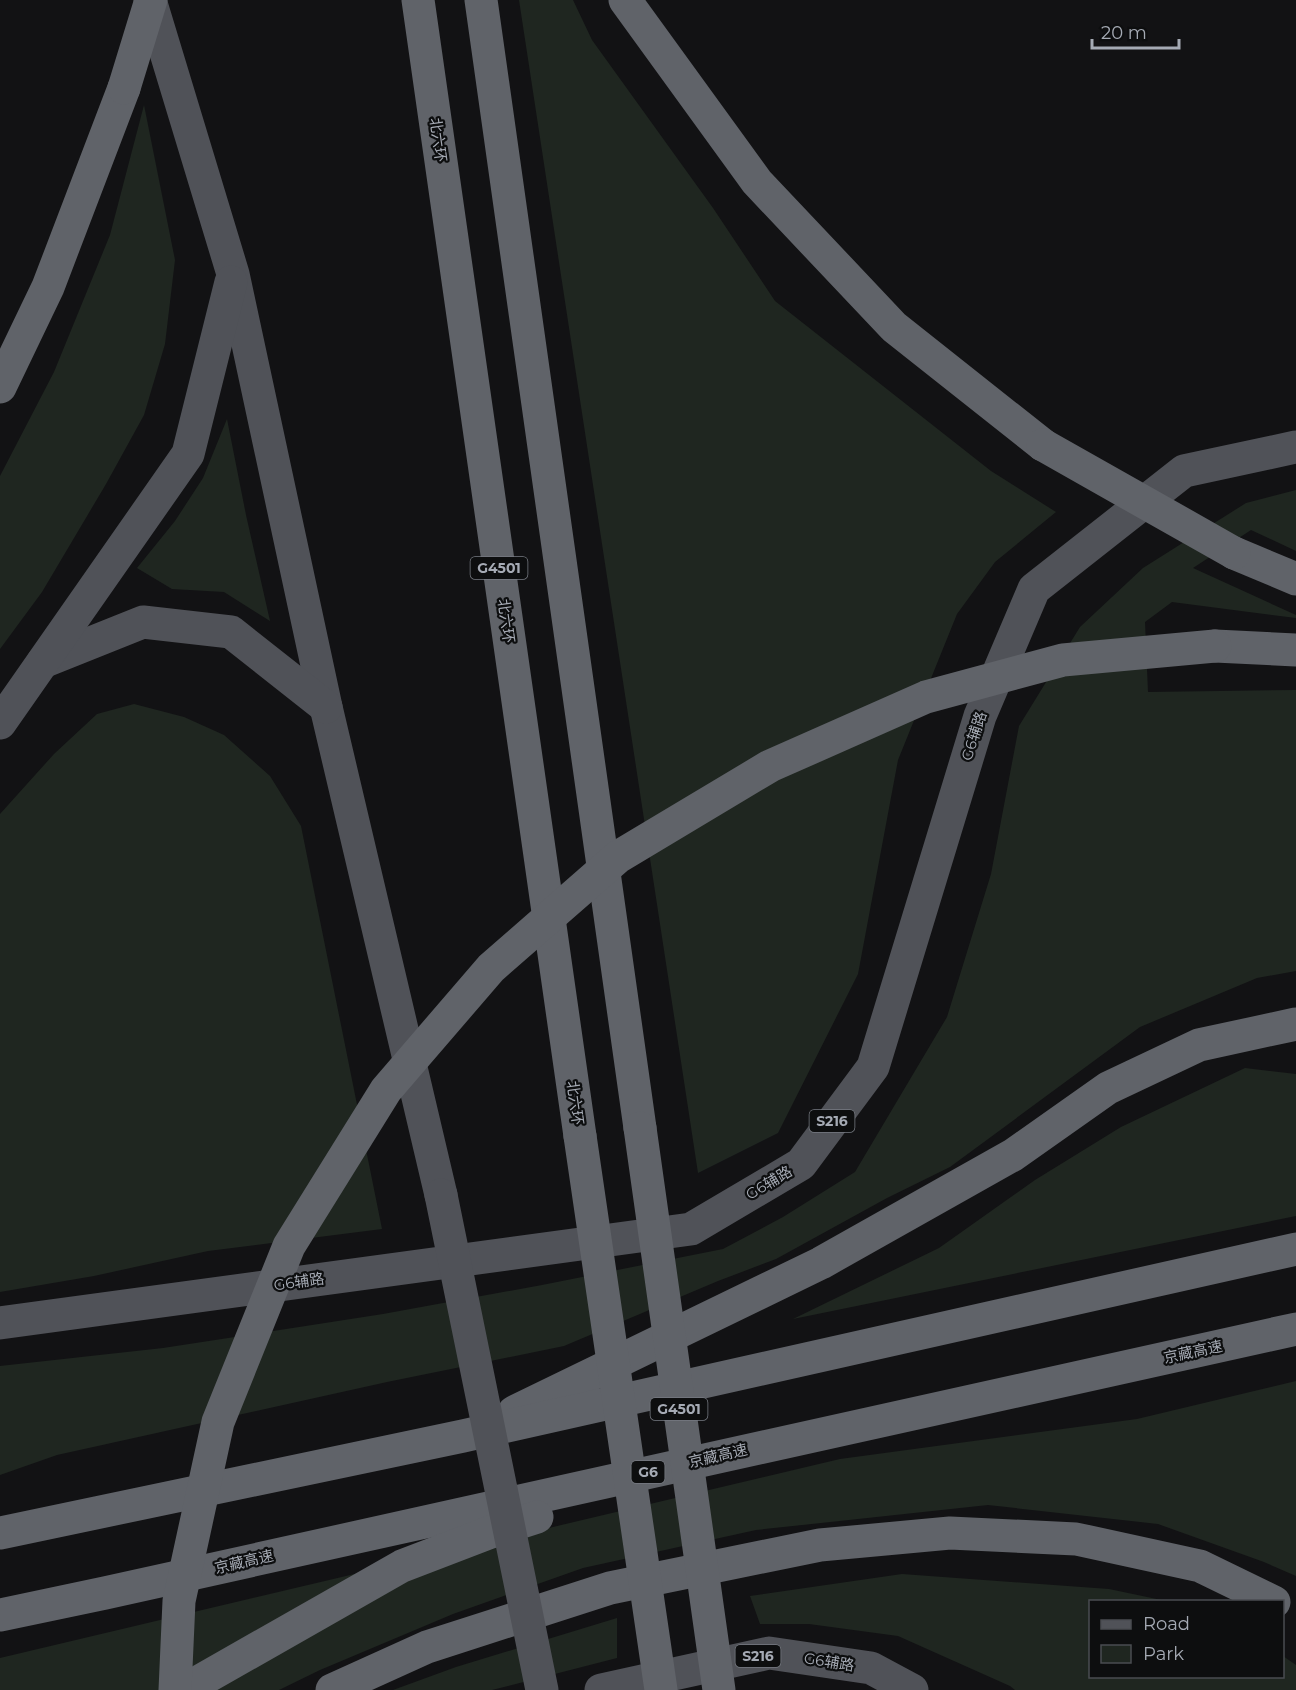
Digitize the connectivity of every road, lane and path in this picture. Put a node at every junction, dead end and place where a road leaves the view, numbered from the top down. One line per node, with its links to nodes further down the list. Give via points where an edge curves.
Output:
1 (150, 0): 5 (main road); 6 (highway, bridge, via 124,88 48,287)
2 (418, 0): 27 (highway, 北六环 / G4501, bridge)
3 (481, 0): 28 (highway, G4501, bridge)
4 (625, 0): 8 (highway, bridge, via 757,182 894,327 1043,445 1234,553)
5 (233, 274): 10 (main road, via 188,454); 11 (main road)
6 (0, 387)
7 (1296, 447): 15 (main road, G6辅路 / S216, via 1184,471 1034,589 980,716 873,1067 801,1164 691,1229)
8 (1296, 579)
9 (1296, 650): 22 (highway, bridge, via 1215,645 1063,660 926,697 770,766 618,857 492,968 387,1090 289,1246 218,1422 179,1601)
10 (43, 662): 11 (main road, via 143,622 231,632); 12 (main road)
11 (326, 707): 25 (main road, bridge, via 441,1195)
12 (0, 723)
13 (1296, 1024): 17 (highway, via 1199,1045 1108,1088 1012,1155 821,1263)
14 (1296, 1249): 17 (highway)
15 (0, 1323)
16 (1296, 1329): 18 (highway, 京藏高速 / G6)
17 (463, 1436): 19 (highway)
18 (736, 1452): 21 (highway, 京藏高速 / G6); 23 (highway, via 488,1533 402,1566)
19 (0, 1533)
20 (1270, 1600): 24 (highway, via 1200,1566 1076,1539 950,1533 820,1545 610,1587 427,1647)
21 (0, 1615)
22 (176, 1690)
23 (184, 1690)
24 (332, 1690)
25 (542, 1690)
26 (601, 1690): 29 (main road, G6辅路 / S216, via 769,1653 871,1668)
27 (661, 1690)
28 (719, 1690)
29 (912, 1690)

